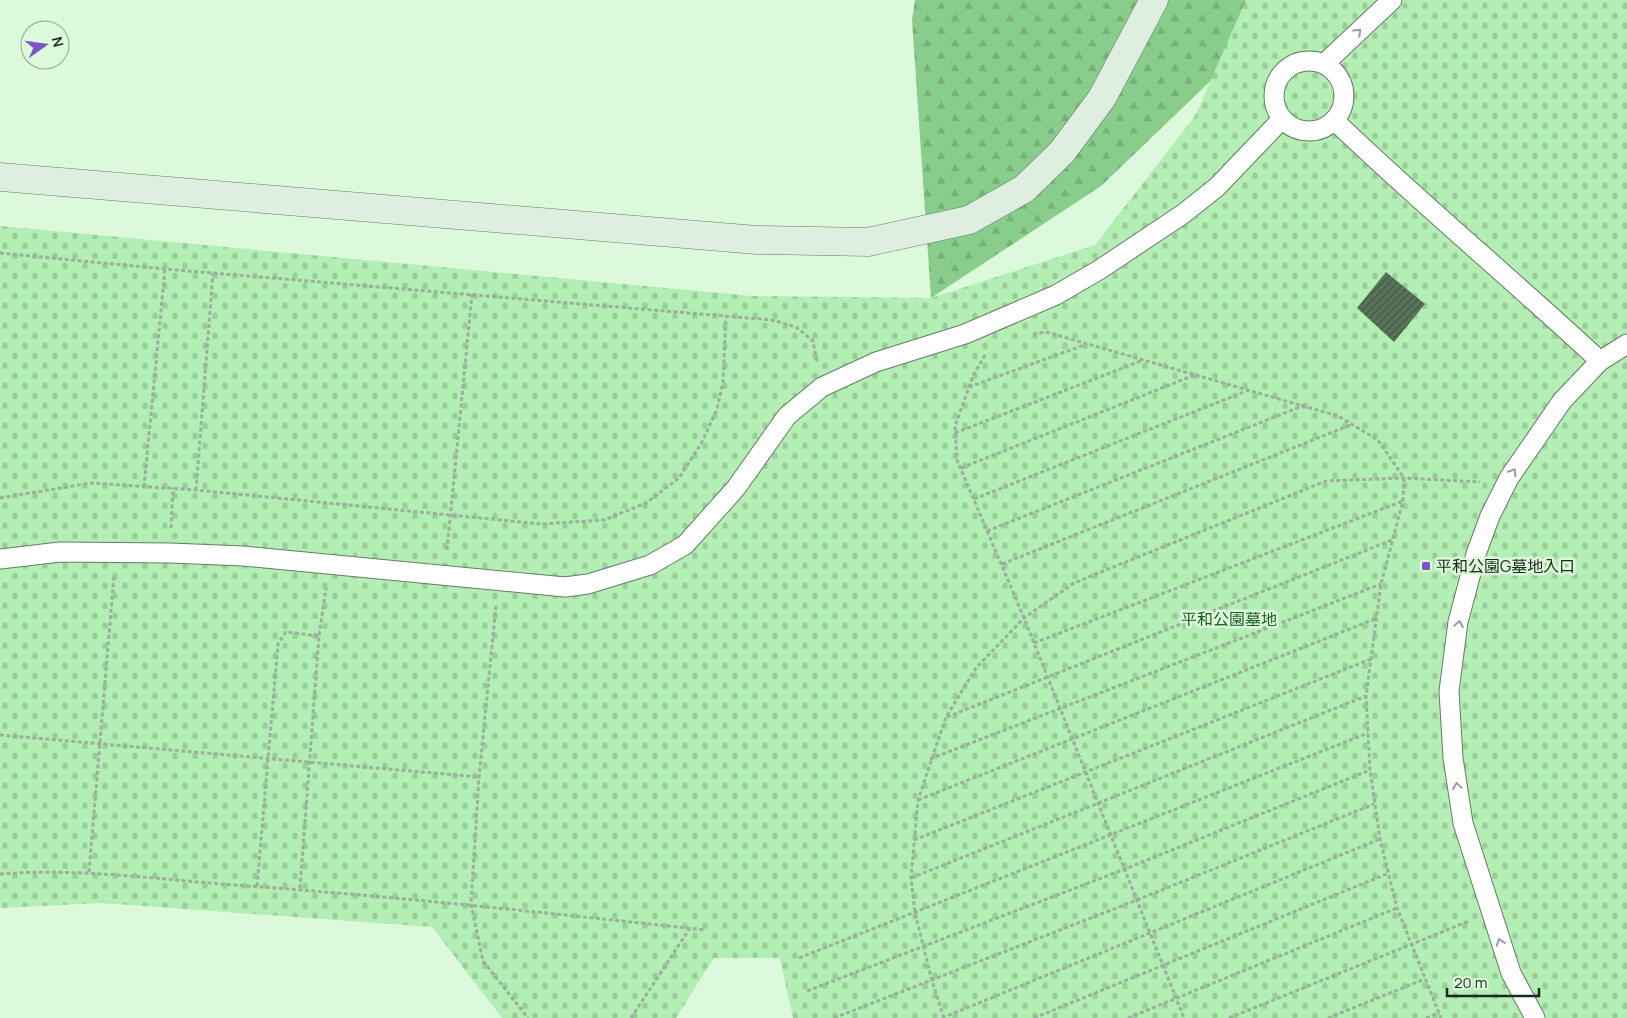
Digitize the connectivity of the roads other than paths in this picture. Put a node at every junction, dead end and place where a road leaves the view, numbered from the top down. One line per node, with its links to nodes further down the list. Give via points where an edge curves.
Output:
1 (1154, 0): 6 (street, via 1102,98 1062,152 1024,189 969,220 868,242 757,240)
2 (1392, 0): 3 (lane, one-way to 2)
3 (1324, 64): 4 (lane, via 1313,60 1301,61 1290,65 1281,74 1275,84 1274,96 1275,108); 5 (lane, via 1333,70 1344,89 1340,111)
4 (1282, 119): 5 (lane, via 1290,126 1313,131); 9 (lane, via 1217,187 1183,214 1099,270 1056,294 965,334 876,362 822,387 787,416 736,488 685,545 650,565 588,584 565,587 170,552 60,552)
5 (1334, 120): 8 (lane, via 1392,176)
6 (0, 177)
7 (1627, 344): 8 (lane)
8 (1600, 361): 10 (lane, one-way to 8, via 1511,973 1463,823 1453,758 1449,691 1458,622 1476,554 1504,488 1562,401)
9 (0, 559)
10 (1535, 1018)

